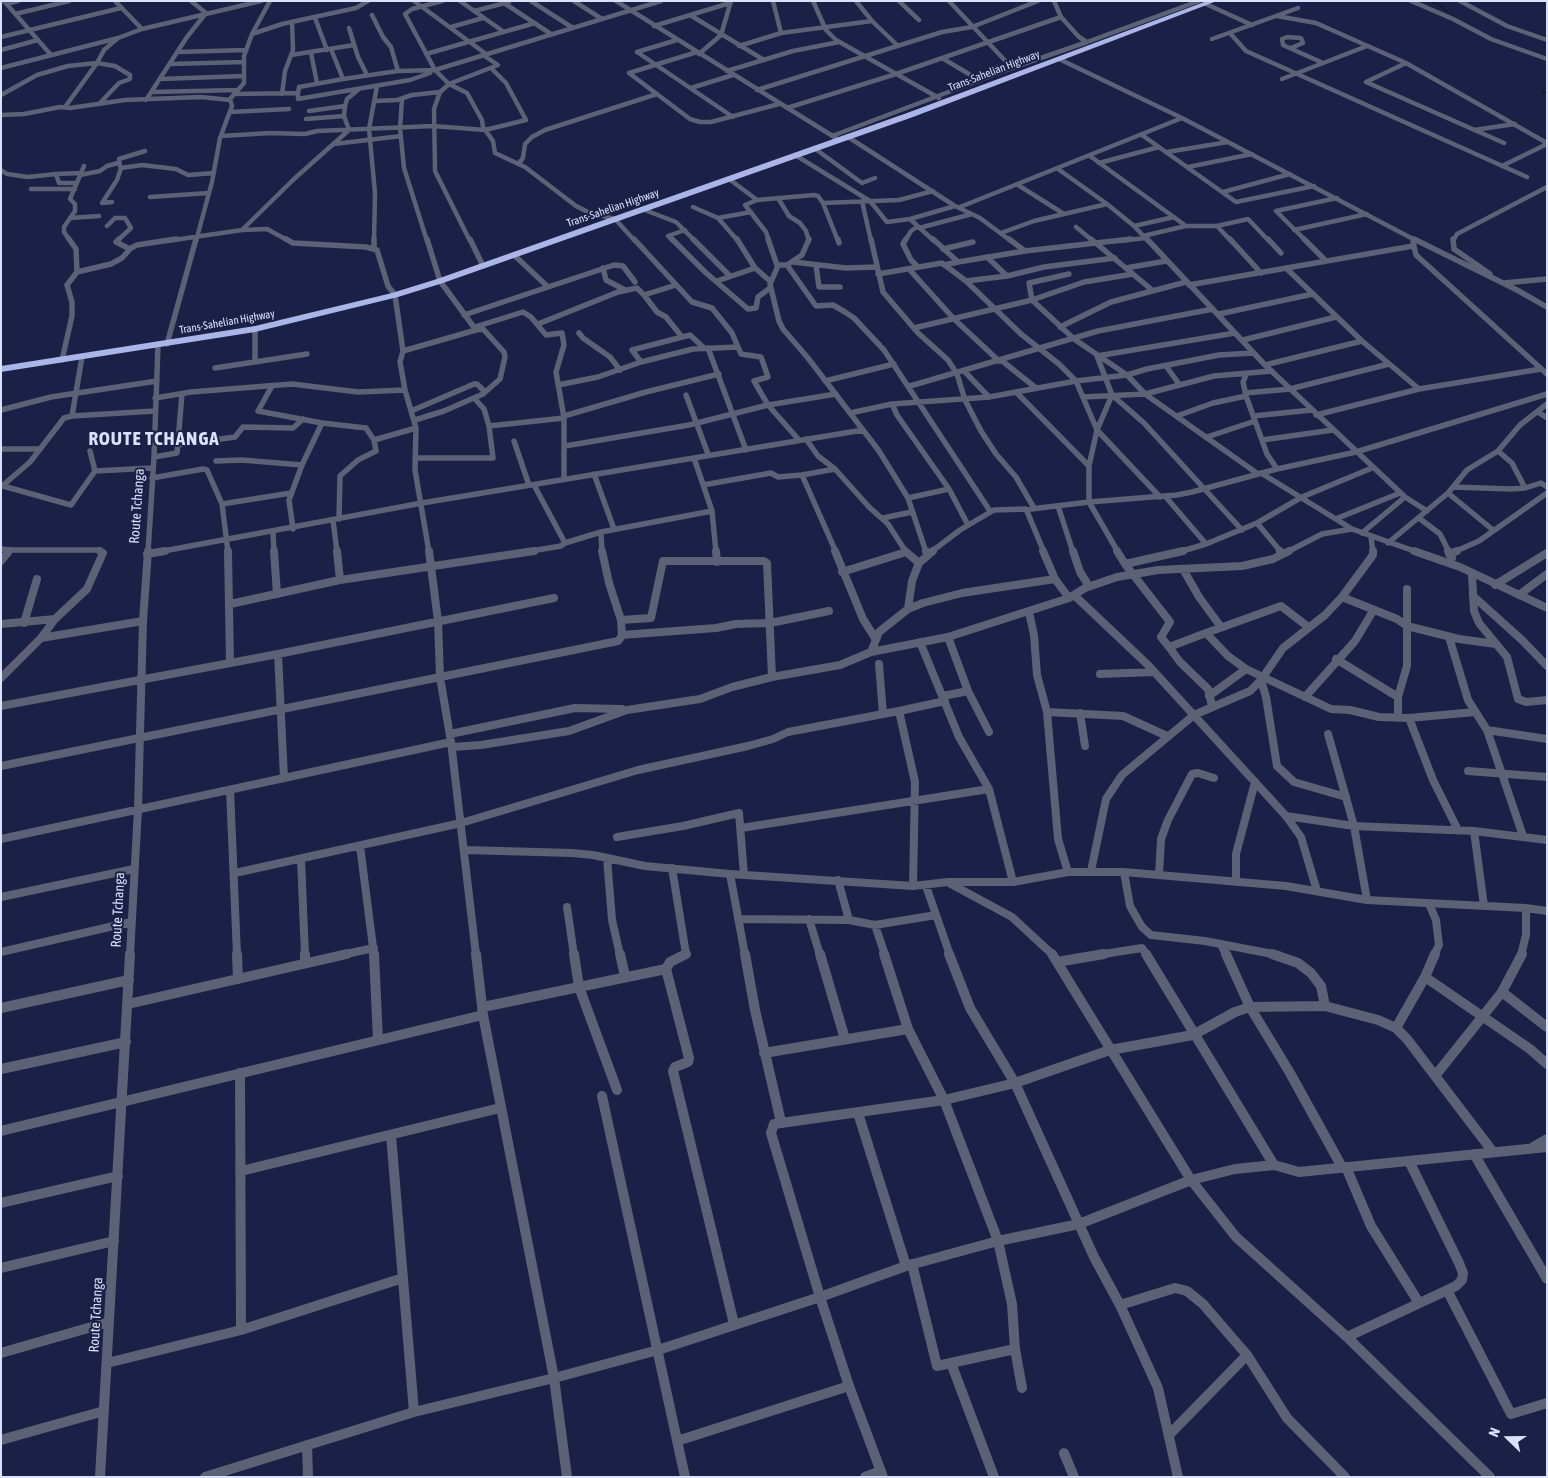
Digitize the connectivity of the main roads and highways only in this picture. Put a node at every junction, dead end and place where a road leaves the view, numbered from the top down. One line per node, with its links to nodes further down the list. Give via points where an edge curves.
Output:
1 (1206, 2): 2 (highway, Trans-Sahelian Highway, via 796,155 395,295 255,329)
2 (1, 369)

